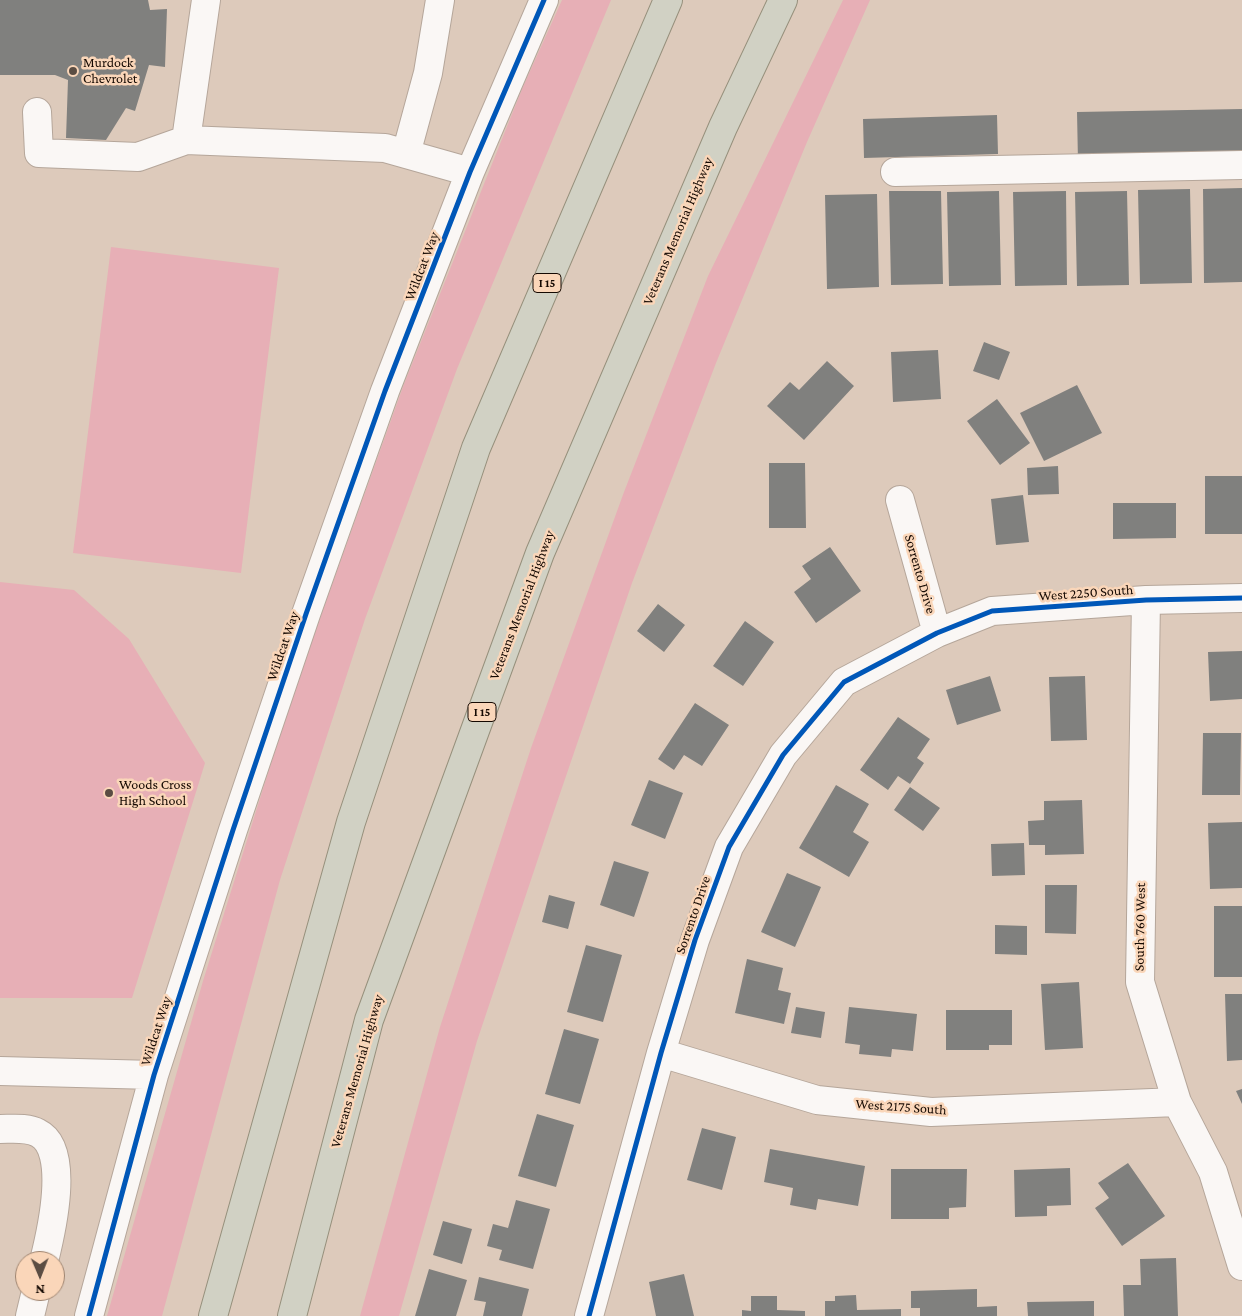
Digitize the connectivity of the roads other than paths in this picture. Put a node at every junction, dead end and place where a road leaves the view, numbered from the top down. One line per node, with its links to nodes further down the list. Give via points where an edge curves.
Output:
1 (206, 0): 9 (street)
2 (440, 0): 10 (street, via 428,73)
3 (544, 0): 12 (street, Wildcat Way)
4 (668, 0): 28 (highway, I 15, via 476,448 351,822)
5 (783, 0): 8 (highway, Veterans Memorial Highway / I 15)
6 (797, 0): 8 (highway)
7 (38, 112): 9 (street, via 38,153 138,157)
8 (723, 127): 29 (highway, Veterans Memorial Highway / I 15, via 540,553 369,1020)
9 (186, 140): 10 (street, via 386,148)
10 (406, 154): 12 (street)
11 (1242, 164): 13 (street)
12 (470, 172): 20 (street, Wildcat Way, via 386,391 306,614)
13 (895, 172)
14 (900, 500): 17 (street, Sorrento Drive)
15 (1242, 598): 16 (street, West 2250 South)
16 (1146, 600): 17 (street, West 2250 South, via 992,611); 21 (street, South 760 West, via 1140,982)
17 (937, 633): 18 (street, Sorrento Drive, via 844,682 783,755 729,847 695,940)
18 (661, 1053): 21 (street, West 2175 South, via 817,1100 930,1112); 30 (street, Sorrento Drive)
19 (0, 1071): 20 (street)
20 (154, 1075): 27 (street, Wildcat Way)
21 (1177, 1102): 24 (street, South 760 West, via 1213,1172)
22 (0, 1128): 23 (street, via 38,1133 48,1140 52,1148 56,1170 54,1218)
23 (46, 1251)
24 (1242, 1266)
25 (34, 1301): 26 (street)
26 (30, 1316)
27 (89, 1316)
28 (213, 1316)
29 (292, 1316)
30 (588, 1316)

